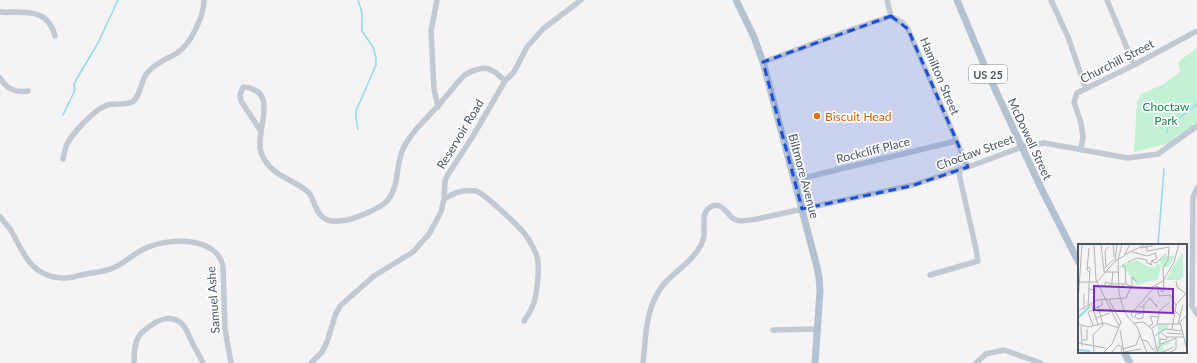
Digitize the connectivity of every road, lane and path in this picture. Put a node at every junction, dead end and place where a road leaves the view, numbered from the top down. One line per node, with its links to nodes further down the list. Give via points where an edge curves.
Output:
1 (204, 0): 25 (street, via 199,20 186,46 156,64 147,73 137,97 132,102 112,104 96,111 75,131 66,145)
2 (437, 0): 19 (street, via 431,31 434,89)
3 (581, 0): 16 (street, Reservoir Road, via 543,29 527,46 514,72)
4 (736, 0): 13 (main road, Biltmore Avenue)
5 (888, 0): 10 (street)
6 (957, 0): 23 (main road, McDowell Street / US 25)
7 (1051, 0): 17 (street, via 1068,37)
8 (1108, 0): 14 (street)
9 (0, 12): 12 (street, via 40,15 52,26)
10 (891, 16): 13 (street); 22 (street, Hamilton Street, via 908,28)
11 (1197, 31): 14 (street, Churchill Street)
12 (55, 36)
13 (763, 62): 28 (main road, Biltmore Avenue)
14 (1134, 65): 17 (street, Churchill Street)
15 (0, 78): 18 (street, via 13,90)
16 (505, 81): 19 (street, via 493,70 480,68 465,75); 30 (street, Reservoir Road, via 447,176)
17 (1086, 89): 24 (street, Churchill Street, via 1077,93 1074,102 1081,122)
18 (28, 91)
19 (438, 107): 21 (street, via 414,132 403,148 398,161 396,183 387,201 348,220 335,222 324,218 316,209 310,194 294,182 280,177 270,168 261,155)
20 (1197, 126): 24 (street, Choctaw Street, via 1158,154 1128,158)
21 (261, 131): 21 (street, via 265,109 261,95 252,88 243,87 241,101)
22 (956, 141): 26 (street, Hamilton Street); 28 (street, Rockcliff Place)
23 (1022, 147): 24 (street, Choctaw Street, via 1044,143); 26 (street, Choctaw Street); 33 (main road, McDowell Street / US 25)
24 (1081, 150)
25 (63, 159)
26 (968, 167): 27 (street, Choctaw Street)
27 (959, 170): 31 (street, Choctaw Street, via 913,185); 34 (street, via 978,261)
28 (795, 180): 31 (main road, Biltmore Avenue)
29 (1197, 188): 35 (street, via 1193,197 1192,306)
30 (444, 198): 36 (street, via 453,193 476,191 487,198 533,246 538,267 536,294); 44 (street, Reservoir Road, via 441,212 429,234 413,252 374,276 341,305 322,352)
31 (802, 209): 37 (main road, Biltmore Avenue, via 819,277); 45 (street, Choctaw Street, via 737,221 725,208 708,208 704,218 704,237 699,248 663,285 655,297 647,321)
32 (0, 217): 43 (street, Samuel Ashe, via 33,266 48,276 66,278 114,268 143,249 162,243 174,241 207,246 222,260 224,329)
33 (1078, 261)
34 (930, 275)
35 (1197, 314)
36 (524, 321)
37 (818, 329): 38 (street); 46 (main road, Biltmore Avenue)
38 (773, 330)
39 (1124, 353): 40 (main road)
40 (1129, 362)
41 (134, 363): 42 (street, via 135,345 139,336 163,318 175,320 185,328)
42 (204, 363)
43 (231, 363)
44 (311, 363)
45 (643, 363)
46 (815, 363)
47 (976, 363): 48 (street, via 986,354 1004,350)
48 (1041, 363)

